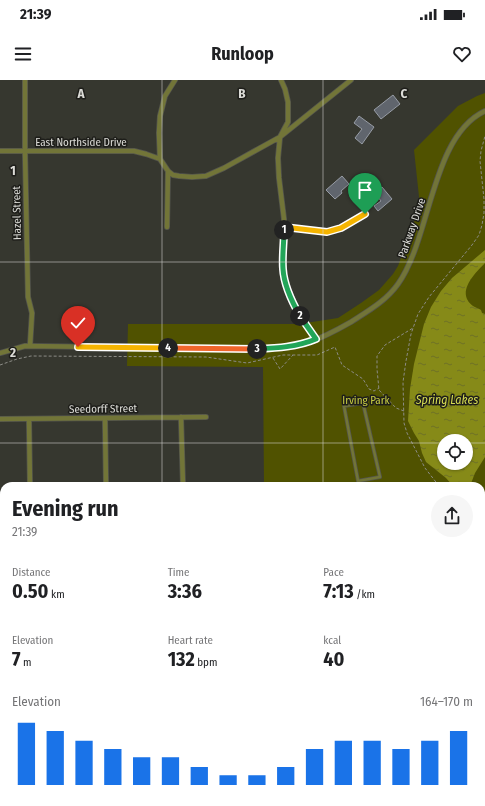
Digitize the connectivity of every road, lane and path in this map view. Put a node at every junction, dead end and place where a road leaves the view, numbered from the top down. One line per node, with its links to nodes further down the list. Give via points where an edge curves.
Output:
1 (25, 80): 9 (street, Hazel Street)
2 (175, 80): 10 (street, via 165,96 160,116)
3 (281, 80): 7 (street, via 286,89 288,122)
4 (351, 80): 7 (street)
5 (485, 111): 16 (street, Parkway Drive, via 463,128 448,151 414,253 398,284 371,309)
6 (485, 136): 15 (path, via 480,161 484,213 479,235 428,297)
7 (280, 137): 11 (street, via 206,176 179,176); 14 (street, via 278,158)
8 (0, 151): 9 (street, East Northside Drive)
9 (25, 151): 10 (street, East Northside Drive, via 134,151); 17 (street, Hazel Street, via 28,297 32,314)
10 (160, 159): 11 (street)
11 (168, 171): 13 (street)
12 (365, 214): 14 (street, via 341,228 327,232)
13 (168, 227)
14 (284, 227): 16 (street, via 285,282 296,308)
15 (414, 327): 22 (path, via 384,345 377,356); 23 (path, via 403,382)
16 (316, 339): 17 (street, Parkway Drive, via 293,346 253,349)
17 (30, 346): 18 (street, Parkway Drive)
18 (1, 351)
19 (293, 355): 20 (path); 20 (path, via 280,369); 22 (path, via 317,355 335,347 342,365 363,379 369,389 374,391)
20 (273, 358): 21 (path, via 247,363 206,357 31,356)
21 (0, 365)
22 (379, 388): 23 (path, via 396,408)
23 (404, 411): 33 (path, via 406,433 425,468)
24 (181, 417): 25 (street, Seedorff Street); 26 (street, Seedorff Street); 32 (street)
25 (206, 417)
26 (105, 418): 28 (street, Seedorff Street); 31 (street)
27 (0, 419): 28 (street, Seedorff Street)
28 (29, 419): 30 (street)
29 (358, 481): 29 (lane, via 380,477 363,402 344,406)
30 (30, 482)
31 (106, 482)
32 (182, 482)
33 (436, 482)

